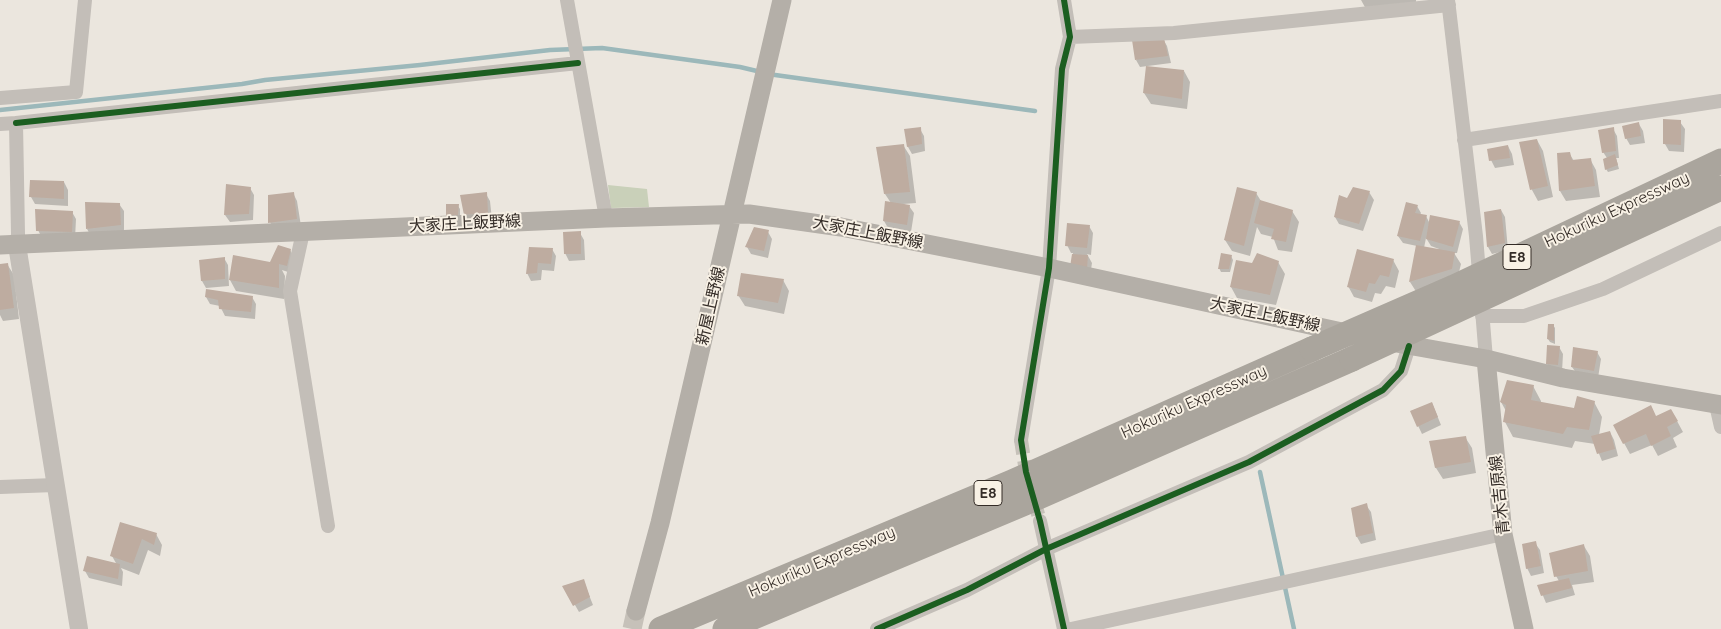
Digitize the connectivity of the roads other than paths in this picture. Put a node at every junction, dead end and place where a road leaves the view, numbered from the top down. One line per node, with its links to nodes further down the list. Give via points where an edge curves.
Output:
1 (85, 0): 8 (street, via 76,92)
2 (568, 0): 7 (street)
3 (782, 0): 15 (main road, 新屋上野線)
4 (1064, 0): 6 (street)
5 (1448, 2): 6 (street, via 1174,33); 12 (street)
6 (1070, 37): 20 (street, via 1062,69)
7 (578, 63): 10 (street); 16 (street)
8 (0, 98)
9 (1721, 101): 12 (street)
10 (16, 123): 11 (street); 19 (street, via 18,234)
11 (0, 124)
12 (1464, 140): 21 (street)
13 (1721, 160): 36 (highway, Hokuriku Expressway / E8, bridge, via 1463,282 1012,482)
14 (1721, 188): 37 (highway, Hokuriku Expressway / E8, bridge, via 1352,359 1016,507)
15 (732, 215): 16 (main road, 大家庄上飯野線); 20 (main road, 大家庄上飯野線, via 749,214 841,227); 33 (main road, 新屋上野線, via 660,523)
16 (606, 218): 17 (main road, 大家庄上飯野線)
17 (303, 232): 19 (main road, 大家庄上飯野線); 30 (street, via 290,291)
18 (1721, 233): 21 (street, via 1603,289 1524,316)
19 (8, 245): 27 (street)
20 (1049, 268): 22 (main road, 大家庄上飯野線); 26 (street)
21 (1482, 316): 23 (street)
22 (1409, 346): 23 (main road, 大家庄上飯野線); 32 (street, via 1401,371 1383,390 1249,462)
23 (1486, 359): 24 (main road, 大家庄上飯野線, via 1563,378); 31 (main road, 青木吉原線)
24 (1719, 405): 25 (street)
25 (1721, 427)
26 (1021, 440)
27 (55, 485): 28 (street); 35 (street)
28 (0, 488)
29 (1040, 521): 32 (street)
30 (328, 526)
31 (1503, 534): 39 (street); 40 (main road, 青木吉原線)
32 (1046, 549): 34 (street, via 967,590); 38 (street)
33 (636, 611)
34 (884, 627)
35 (79, 629)
36 (661, 629)
37 (725, 629)
38 (1064, 629)
39 (1070, 629)
40 (1524, 629)

